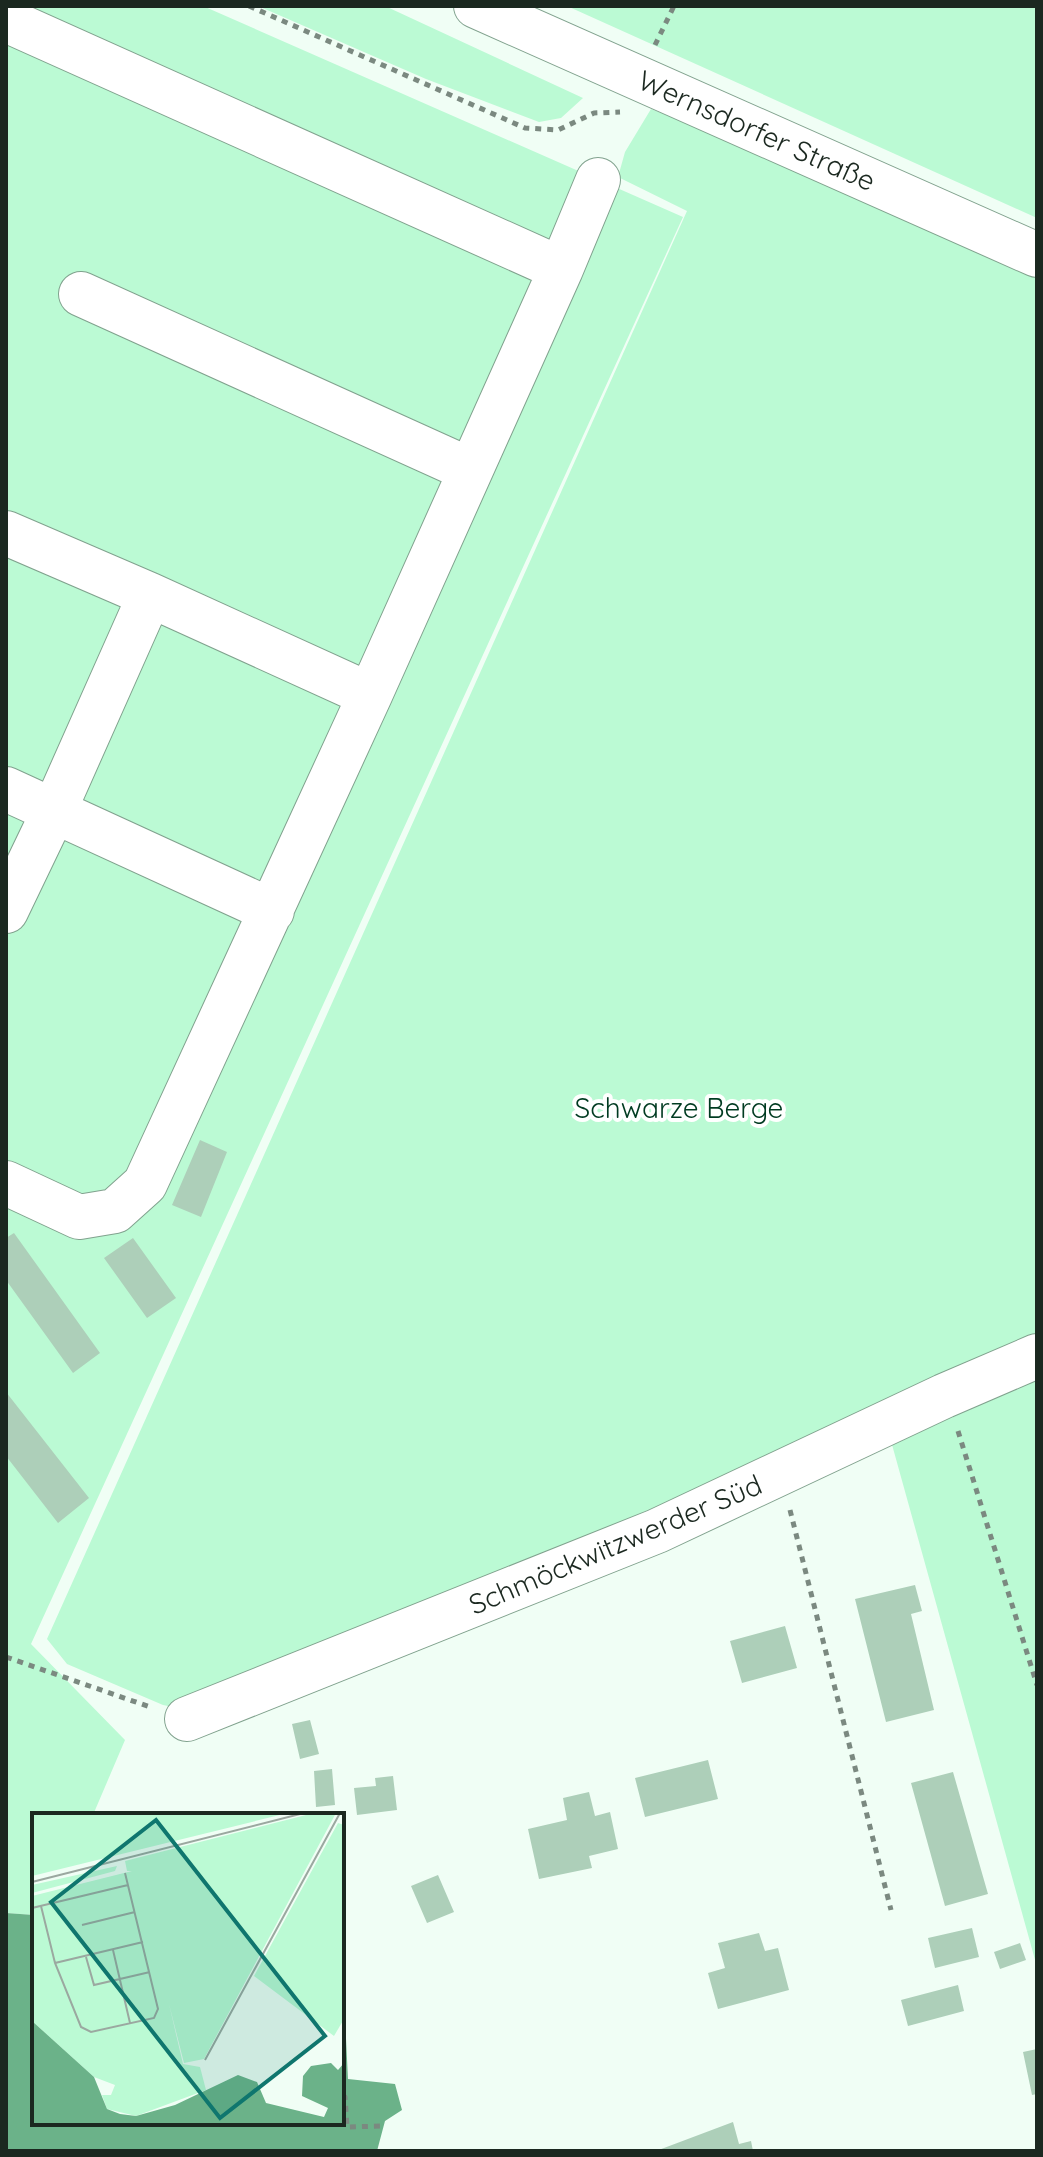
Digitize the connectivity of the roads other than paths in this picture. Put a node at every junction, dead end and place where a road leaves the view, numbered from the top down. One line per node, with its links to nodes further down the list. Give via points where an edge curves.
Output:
1 (476, 6): 4 (street, Wernsdorfer Straße)
2 (6, 20): 5 (street)
3 (598, 180): 5 (street)
4 (1037, 255)
5 (561, 269): 7 (street)
6 (81, 294): 7 (street)
7 (470, 470): 10 (street)
8 (6, 533): 9 (street)
9 (150, 595): 10 (street); 12 (street)
10 (370, 695): 14 (street)
11 (6, 789): 12 (street)
12 (54, 811): 13 (street); 14 (street)
13 (6, 911)
14 (272, 911): 15 (street, via 145,1184 115,1211 79,1217)
15 (6, 1183)
16 (1037, 1356): 17 (street, Schmöckwitzwerder Süd, via 657,1531)
17 (187, 1719)

